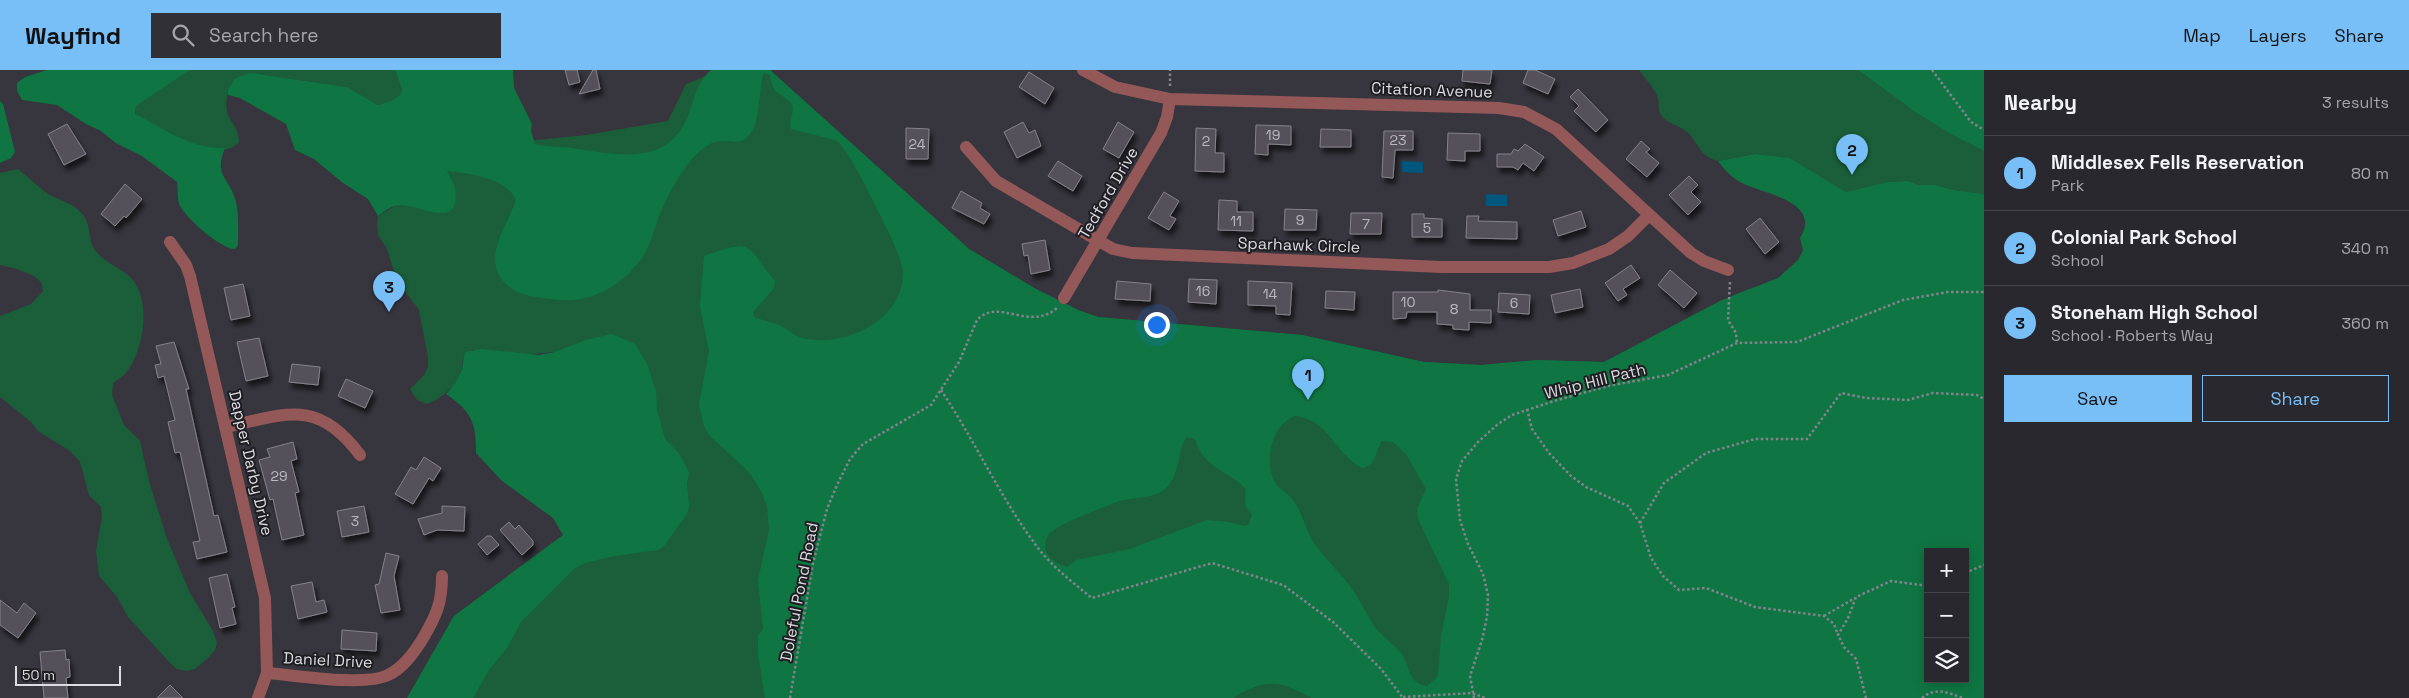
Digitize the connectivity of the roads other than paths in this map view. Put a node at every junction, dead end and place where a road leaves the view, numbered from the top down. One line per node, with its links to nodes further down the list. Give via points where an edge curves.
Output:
1 (1083, 70): 2 (street, Citation Avenue, via 1115,86)
2 (1170, 99): 4 (street, Citation Avenue, via 1498,108 1524,112 1556,129); 5 (street, Tedford Drive, via 1161,133)
3 (966, 147): 5 (street, Sparhawk Circle, via 996,181)
4 (1648, 215): 5 (street, Sparhawk Circle, via 1628,236 1609,249 1573,263 1539,268 1159,256 1123,252); 7 (street, Citation Avenue, via 1698,258)
5 (1099, 241): 8 (street, Tedford Drive)
6 (170, 242): 9 (street, Dapper Darby Drive, via 190,273)
7 (1728, 270)
8 (1064, 298)
9 (226, 427): 10 (street, via 301,413 321,419 341,432); 12 (street, Dapper Darby Drive, via 265,598)
10 (360, 455)
11 (442, 576): 12 (street, Daniel Drive, via 436,617 408,660 388,675 355,680)
12 (267, 673): 13 (street, Dapper Darby Drive)
13 (258, 698)

